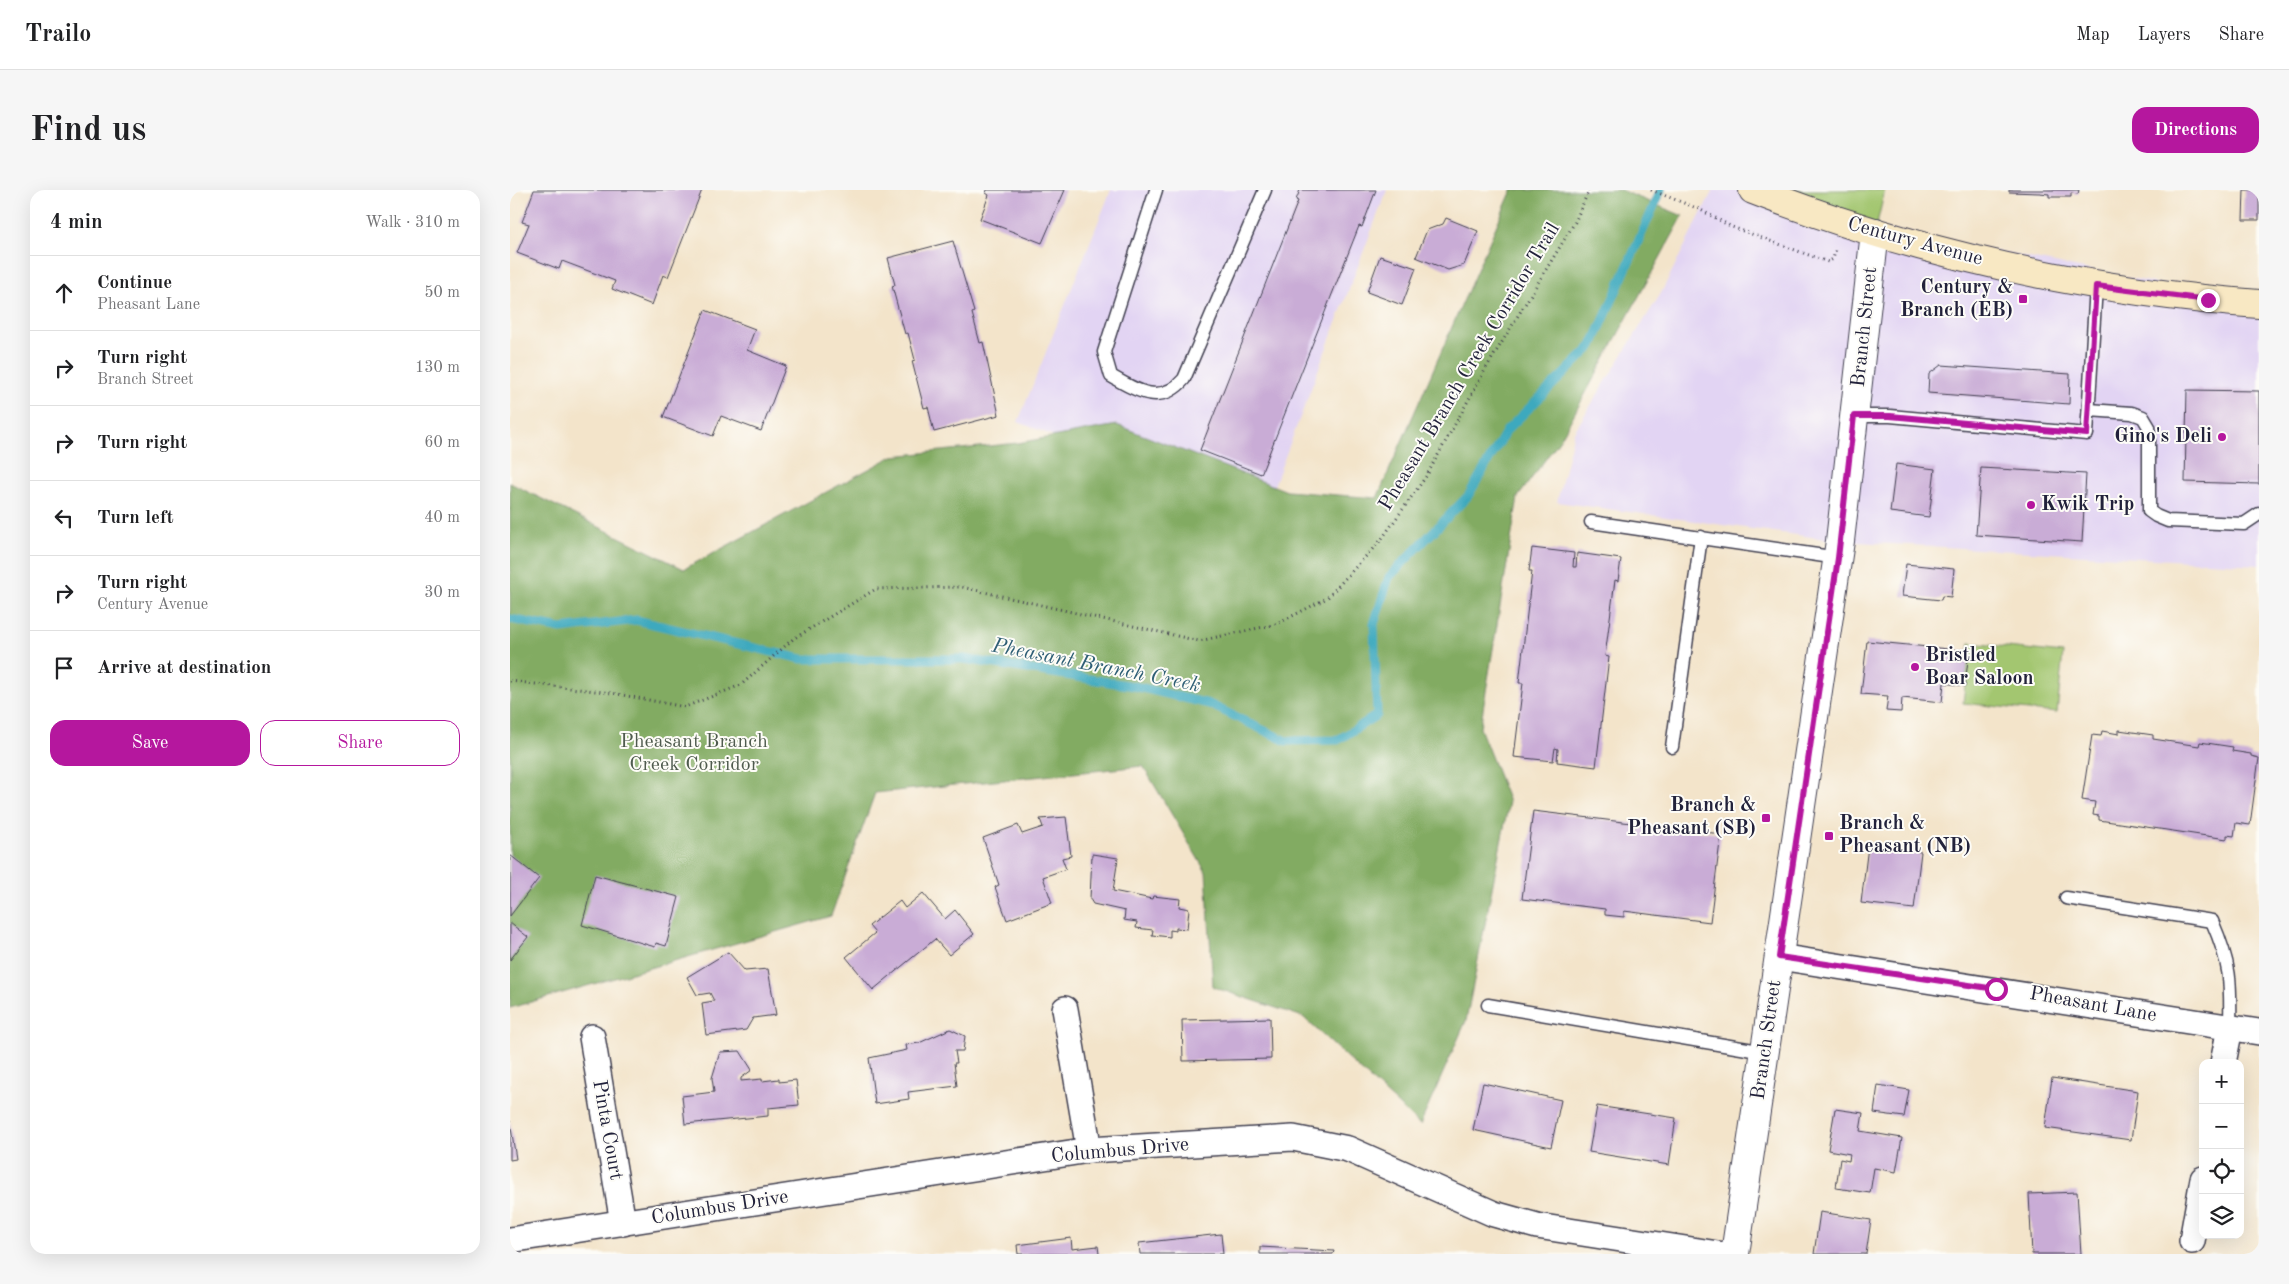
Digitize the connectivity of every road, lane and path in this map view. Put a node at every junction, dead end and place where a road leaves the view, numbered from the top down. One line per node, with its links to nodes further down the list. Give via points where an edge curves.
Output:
1 (1156, 190): 2 (lane, via 1104,352 1110,376 1134,389 1159,395 1175,390 1184,378)
2 (1265, 190)
3 (1589, 190): 16 (path, Pheasant Branch Creek Corridor Trail, via 1575,222 1485,370 1427,475 1381,540 1328,598 1277,624 1199,641 962,587 876,589 793,639 742,685 685,707 612,693)
4 (1651, 190): 7 (path, via 1699,209 1732,227 1828,262)
5 (1753, 190): 6 (main road, Century Avenue)
6 (1875, 232): 8 (main road, Century Avenue, via 2035,274); 11 (street, Branch Street)
7 (1833, 259)
8 (2096, 286): 9 (main road, Century Avenue); 10 (lane)
9 (2259, 304)
10 (2089, 410): 11 (lane, via 2087,434 1890,416); 12 (lane, via 2132,413 2143,417 2149,427 2149,511 2156,516 2168,520 2244,524)
11 (1854, 416): 15 (street, Branch Street)
12 (2259, 514)
13 (1591, 522): 14 (lane)
14 (1701, 537): 15 (lane); 17 (lane)
15 (1838, 558): 19 (street, Branch Street)
16 (510, 681)
17 (1672, 747)
18 (2066, 898): 22 (lane, via 2212,921 2226,953 2231,978)
19 (1779, 957): 22 (street, Pheasant Lane); 25 (street, Branch Street)
20 (1488, 1005): 25 (lane)
21 (1065, 1009): 27 (street)
22 (2230, 1028): 23 (street, Pheasant Lane); 26 (street)
23 (2259, 1032)
24 (592, 1037): 29 (street, Pinta Court)
25 (1765, 1052): 33 (street, Branch Street)
26 (2225, 1059)
27 (1089, 1150): 29 (street, Columbus Drive); 32 (street, Columbus Drive, via 1293,1138 1311,1140 1348,1150 1494,1214 1537,1226)
28 (2200, 1194): 31 (street)
29 (624, 1223): 30 (street, Columbus Drive)
30 (510, 1240)
31 (2192, 1241)
32 (1718, 1254)
33 (1735, 1254)

